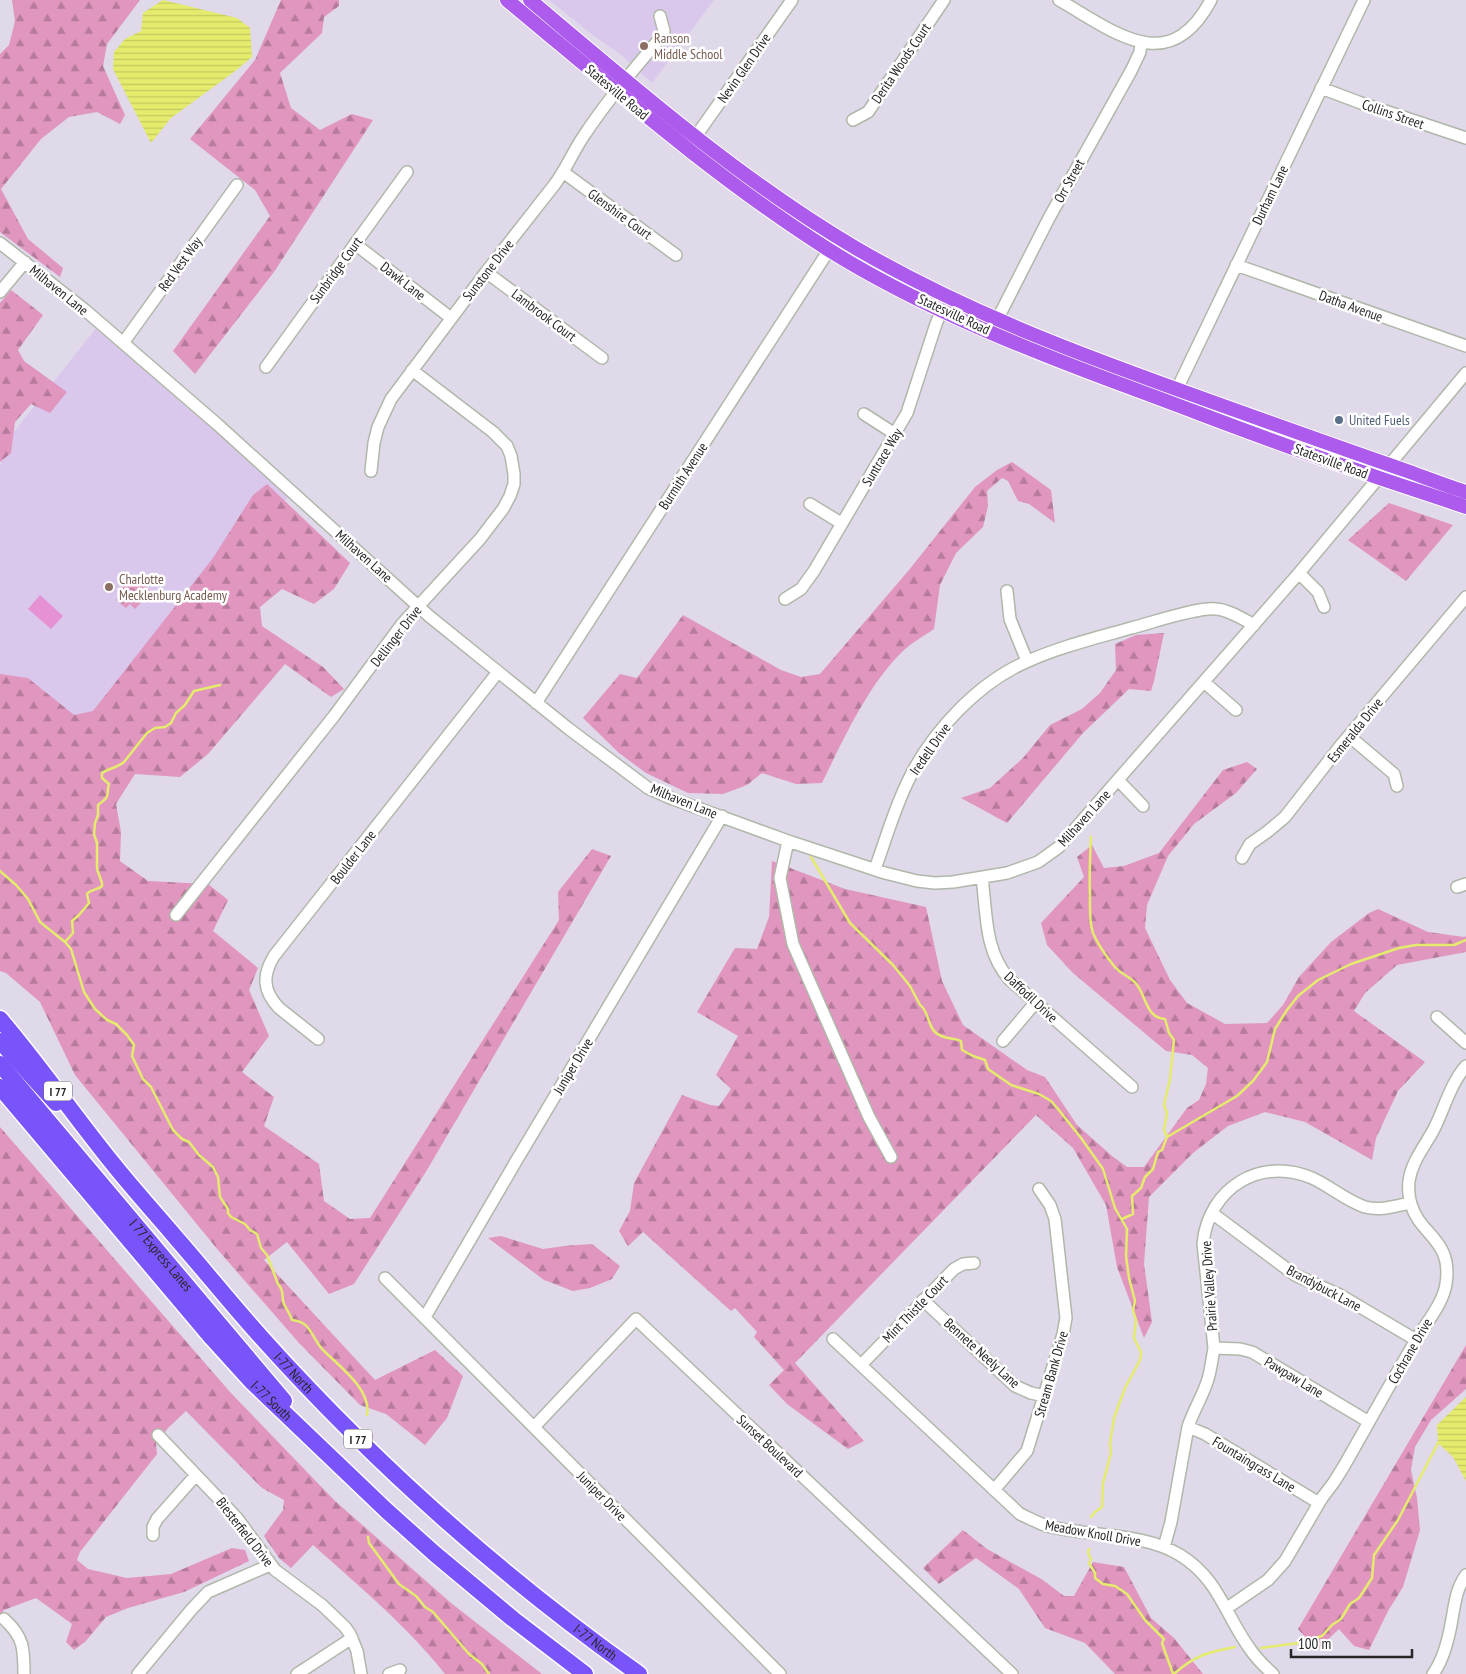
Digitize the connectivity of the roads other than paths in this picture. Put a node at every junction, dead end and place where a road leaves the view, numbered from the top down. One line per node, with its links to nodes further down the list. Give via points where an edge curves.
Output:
1 (508, 0): 13 (main road, Statesville Road)
2 (530, 0): 11 (main road, Statesville Road)
3 (792, 0): 15 (street, Nevin Glen Drive)
4 (944, 0): 14 (street, Derita Woods Court, via 868,112)
5 (1059, 0): 8 (street)
6 (1211, 0): 10 (street, via 1194,25 1180,38)
7 (1364, 0): 12 (street, Durham Lane)
8 (1071, 3): 10 (street, via 1128,39)
9 (660, 16): 11 (street, Sunstone Drive, via 662,36)
10 (1141, 43): 30 (street, Orr Street, via 1131,71 1049,218)
11 (626, 80): 13 (street, Sunstone Drive); 15 (main road, Statesville Road)
12 (1321, 88): 16 (street, Collins Street); 25 (street, Durham Lane)
13 (616, 92): 18 (street, Sunstone Drive, via 582,138); 22 (main road, Statesville Road, via 687,149)
14 (853, 120)
15 (696, 136): 28 (main road, Statesville Road, via 824,229)
16 (1466, 138)
17 (407, 172): 21 (street, Sunbridge Court)
18 (563, 172): 23 (street, Glenshire Court); 26 (street, Sunstone Drive)
19 (237, 185): 31 (street, Red Vest Way)
20 (0, 243): 24 (street, Milhaven Lane)
21 (355, 244): 29 (street, Dawk Lane); 34 (street, Sunbridge Court)
22 (829, 250): 28 (main road, Statesville Road, via 860,268); 57 (street, Burmith Avenue)
23 (676, 255)
24 (25, 262): 27 (street); 31 (street, Milhaven Lane)
25 (1236, 265): 32 (street, Datha Avenue); 37 (street, Durham Lane)
26 (486, 272): 29 (street, Sunstone Drive); 33 (street, Lambrook Court)
27 (0, 292)
28 (944, 303): 30 (main road, Statesville Road); 39 (street, Suntrace Way, via 911,405); 42 (main road, Statesville Road, via 1030,349)
29 (451, 318): 35 (street, Sunstone Drive)
30 (997, 320): 37 (main road, Statesville Road)
31 (123, 343): 51 (street, Milhaven Lane)
32 (1466, 346)
33 (602, 358)
34 (266, 367)
35 (412, 370): 41 (street, Sunstone Drive, via 383,414 374,443); 51 (street, Dellinger Drive, via 501,439 511,456 514,474 514,484 503,509)
36 (1466, 373): 40 (street, Milhaven Lane)
37 (1177, 389): 40 (main road, Statesville Road)
38 (864, 414): 39 (street)
39 (895, 434): 46 (street, Suntrace Way)
40 (1390, 465): 42 (street, Milhaven Lane); 43 (main road, Statesville Road)
41 (371, 471)
42 (1380, 478): 45 (main road, Statesville Road); 47 (street, Milhaven Lane)
43 (1466, 492)
44 (810, 504): 46 (street)
45 (1466, 507)
46 (841, 523): 50 (street, Suntrace Way, via 801,589)
47 (1299, 574): 52 (street, via 1318,592); 53 (street, Milhaven Lane)
48 (1006, 591): 54 (street, via 1010,619)
49 (1466, 598): 59 (street, Esmeralda Drive)
50 (785, 599)
51 (418, 606): 55 (street, Milhaven Lane); 68 (street, Dellinger Drive)
52 (1324, 607)
53 (1254, 625): 54 (street, Iredell Drive, via 1224,610 1209,609 1117,632); 56 (street, Milhaven Lane)
54 (1027, 662): 66 (street, Iredell Drive, via 1005,673 977,694 935,738 899,802)
55 (498, 672): 57 (street, Milhaven Lane); 72 (street, Boulder Lane, via 269,965 266,989 273,1002)
56 (1204, 682): 58 (street); 60 (street, Milhaven Lane)
57 (536, 703): 63 (street, Milhaven Lane, via 648,788)
58 (1236, 710)
59 (1349, 736): 61 (street, via 1394,774); 65 (street, Esmeralda Drive, via 1285,817 1250,844)
60 (1118, 780): 62 (street); 67 (street, Milhaven Lane, via 1073,832 1047,856 1032,865)
61 (1397, 786)
62 (1143, 806)
63 (722, 816): 64 (street, Milhaven Lane); 88 (street, Juniper Drive)
64 (788, 841): 66 (street, Milhaven Lane); 80 (street, via 780,878 793,944 869,1118)
65 (1242, 858)
66 (875, 869): 67 (street, Milhaven Lane, via 910,880 935,883)
67 (982, 878): 69 (street, Daffodil Drive, via 993,954 1006,974)
68 (176, 915)
69 (1036, 1002): 74 (street); 79 (street, Daffodil Drive)
70 (1437, 1017): 75 (street)
71 (0, 1019): 81 (highway, I-77 North / I 77)
72 (318, 1039)
73 (0, 1041): 81 (highway, I 77)
74 (1003, 1041)
75 (1466, 1043)
76 (0, 1064): 98 (highway, I 77 Express Lanes / I 77)
77 (1466, 1066): 83 (street, Cochrane Drive, via 1414,1161 1408,1182)
78 (0, 1087): 98 (highway, I-77 South / I 77, via 233,1362)
79 (1132, 1087)
80 (890, 1156)
81 (114, 1164): 116 (highway, I-77 North / I 77, via 261,1337 366,1447 506,1574)
82 (1040, 1189): 93 (street, Stream Bank Drive, via 1055,1219 1066,1318)
83 (1410, 1203): 84 (street, Prairie Valley Drive, via 1376,1209 1346,1198 1330,1186 1305,1175 1269,1171 1234,1185 1219,1200); 90 (street, Cochrane Drive, via 1442,1250 1448,1271 1446,1287)
84 (1212, 1213): 90 (street, Brandybuck Lane, via 1295,1275 1340,1295); 91 (street, Prairie Valley Drive, via 1205,1229 1204,1243)
85 (974, 1264): 87 (street, Mint Thistle Court, via 963,1264 954,1269)
86 (385, 1278): 88 (street, Juniper Drive)
87 (923, 1300): 92 (street, Mint Thistle Court); 93 (street, Bennete Neely Lane, via 1015,1386)
88 (425, 1317): 95 (street, Juniper Drive)
89 (833, 1339): 92 (street, Meadow Knoll Drive)
90 (1416, 1340): 94 (street, Cochrane Drive)
91 (1214, 1348): 94 (street, Pawpaw Lane, via 1252,1352); 96 (street, Prairie Valley Drive, via 1208,1380)
92 (861, 1365): 100 (street, Meadow Knoll Drive)
93 (1045, 1396): 100 (street, Stream Bank Drive, via 1027,1451)
94 (1369, 1422): 101 (street, Cochrane Drive)
95 (534, 1427): 117 (street, Juniper Drive); 118 (street, Sunset Boulevard, via 636,1319)
96 (1188, 1427): 101 (street, Fountaingrass Lane); 103 (street, Prairie Valley Drive)
97 (158, 1435): 99 (street, Biesterfield Drive)
98 (322, 1447): 115 (highway, I-77 South / I 77, via 454,1571)
99 (196, 1475): 102 (street, via 157,1519); 104 (street, Biesterfield Drive, via 237,1518)
100 (994, 1490): 103 (street, Meadow Knoll Drive, via 1020,1514 1047,1526)
101 (1319, 1503): 106 (street, Cochrane Drive, via 1276,1572)
102 (153, 1535)
103 (1164, 1547): 106 (street, Meadow Knoll Drive, via 1202,1572)
104 (270, 1565): 108 (street, Biesterfield Drive, via 339,1620); 111 (street, via 208,1592)
105 (1466, 1575): 120 (street, via 1458,1587 1449,1636)
106 (1227, 1608): 119 (street, Meadow Knoll Drive, via 1249,1648)
107 (4, 1619): 110 (street, via 12,1625 23,1643)
108 (352, 1638): 112 (street); 113 (street, Biesterfield Drive)
109 (400, 1670): 114 (street)
110 (24, 1674)
111 (138, 1674)
112 (297, 1674)
113 (361, 1674)
114 (389, 1674)
115 (585, 1674)
116 (639, 1674)
117 (780, 1674)
118 (1012, 1674)
119 (1273, 1674)
120 (1433, 1674)

